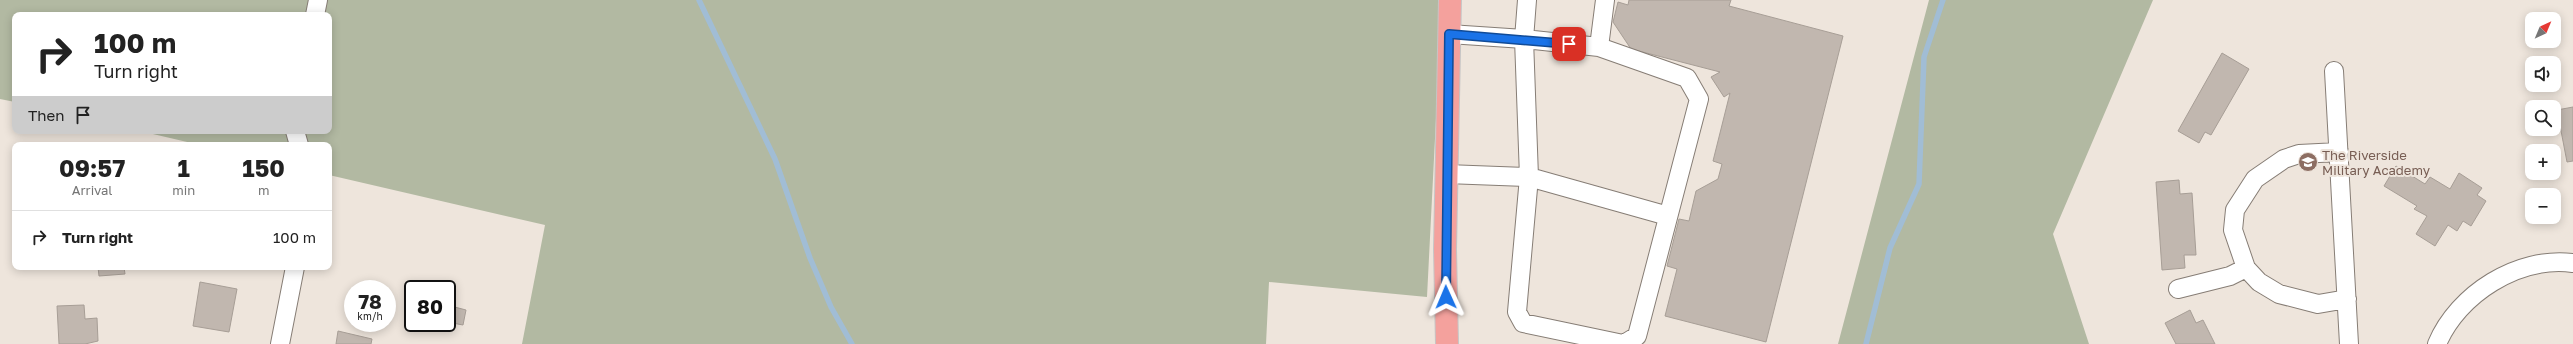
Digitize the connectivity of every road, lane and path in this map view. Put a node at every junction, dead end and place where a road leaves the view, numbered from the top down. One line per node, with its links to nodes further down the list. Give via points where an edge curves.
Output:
1 (318, 0): 5 (street)
2 (1450, 0): 6 (highway)
3 (1527, 0): 7 (street)
4 (1605, 0): 8 (street)
5 (316, 12)
6 (1449, 34): 7 (street); 11 (highway)
7 (1524, 39): 8 (street); 12 (street)
8 (1599, 47): 13 (street, via 1688,78 1698,99)
9 (2334, 71): 10 (street)
10 (2339, 152): 15 (street, via 2299,154 2284,159 2255,179 2235,210 2234,230); 18 (street)
11 (1446, 174): 12 (street); 20 (highway)
12 (1529, 177): 13 (street); 21 (street, via 1517,312 1523,323)
13 (1668, 216): 21 (street, via 1637,336)
14 (2573, 263): 23 (street, via 2558,261 2520,269 2495,281 2470,298 2445,326)
15 (2246, 268): 17 (street, via 2230,276); 18 (street, via 2260,282 2279,294 2318,304)
16 (294, 270): 19 (street)
17 (2178, 289)
18 (2347, 300): 22 (street)
19 (280, 344)
20 (1446, 344)
21 (1624, 344)
22 (2349, 344)
23 (2437, 344)

